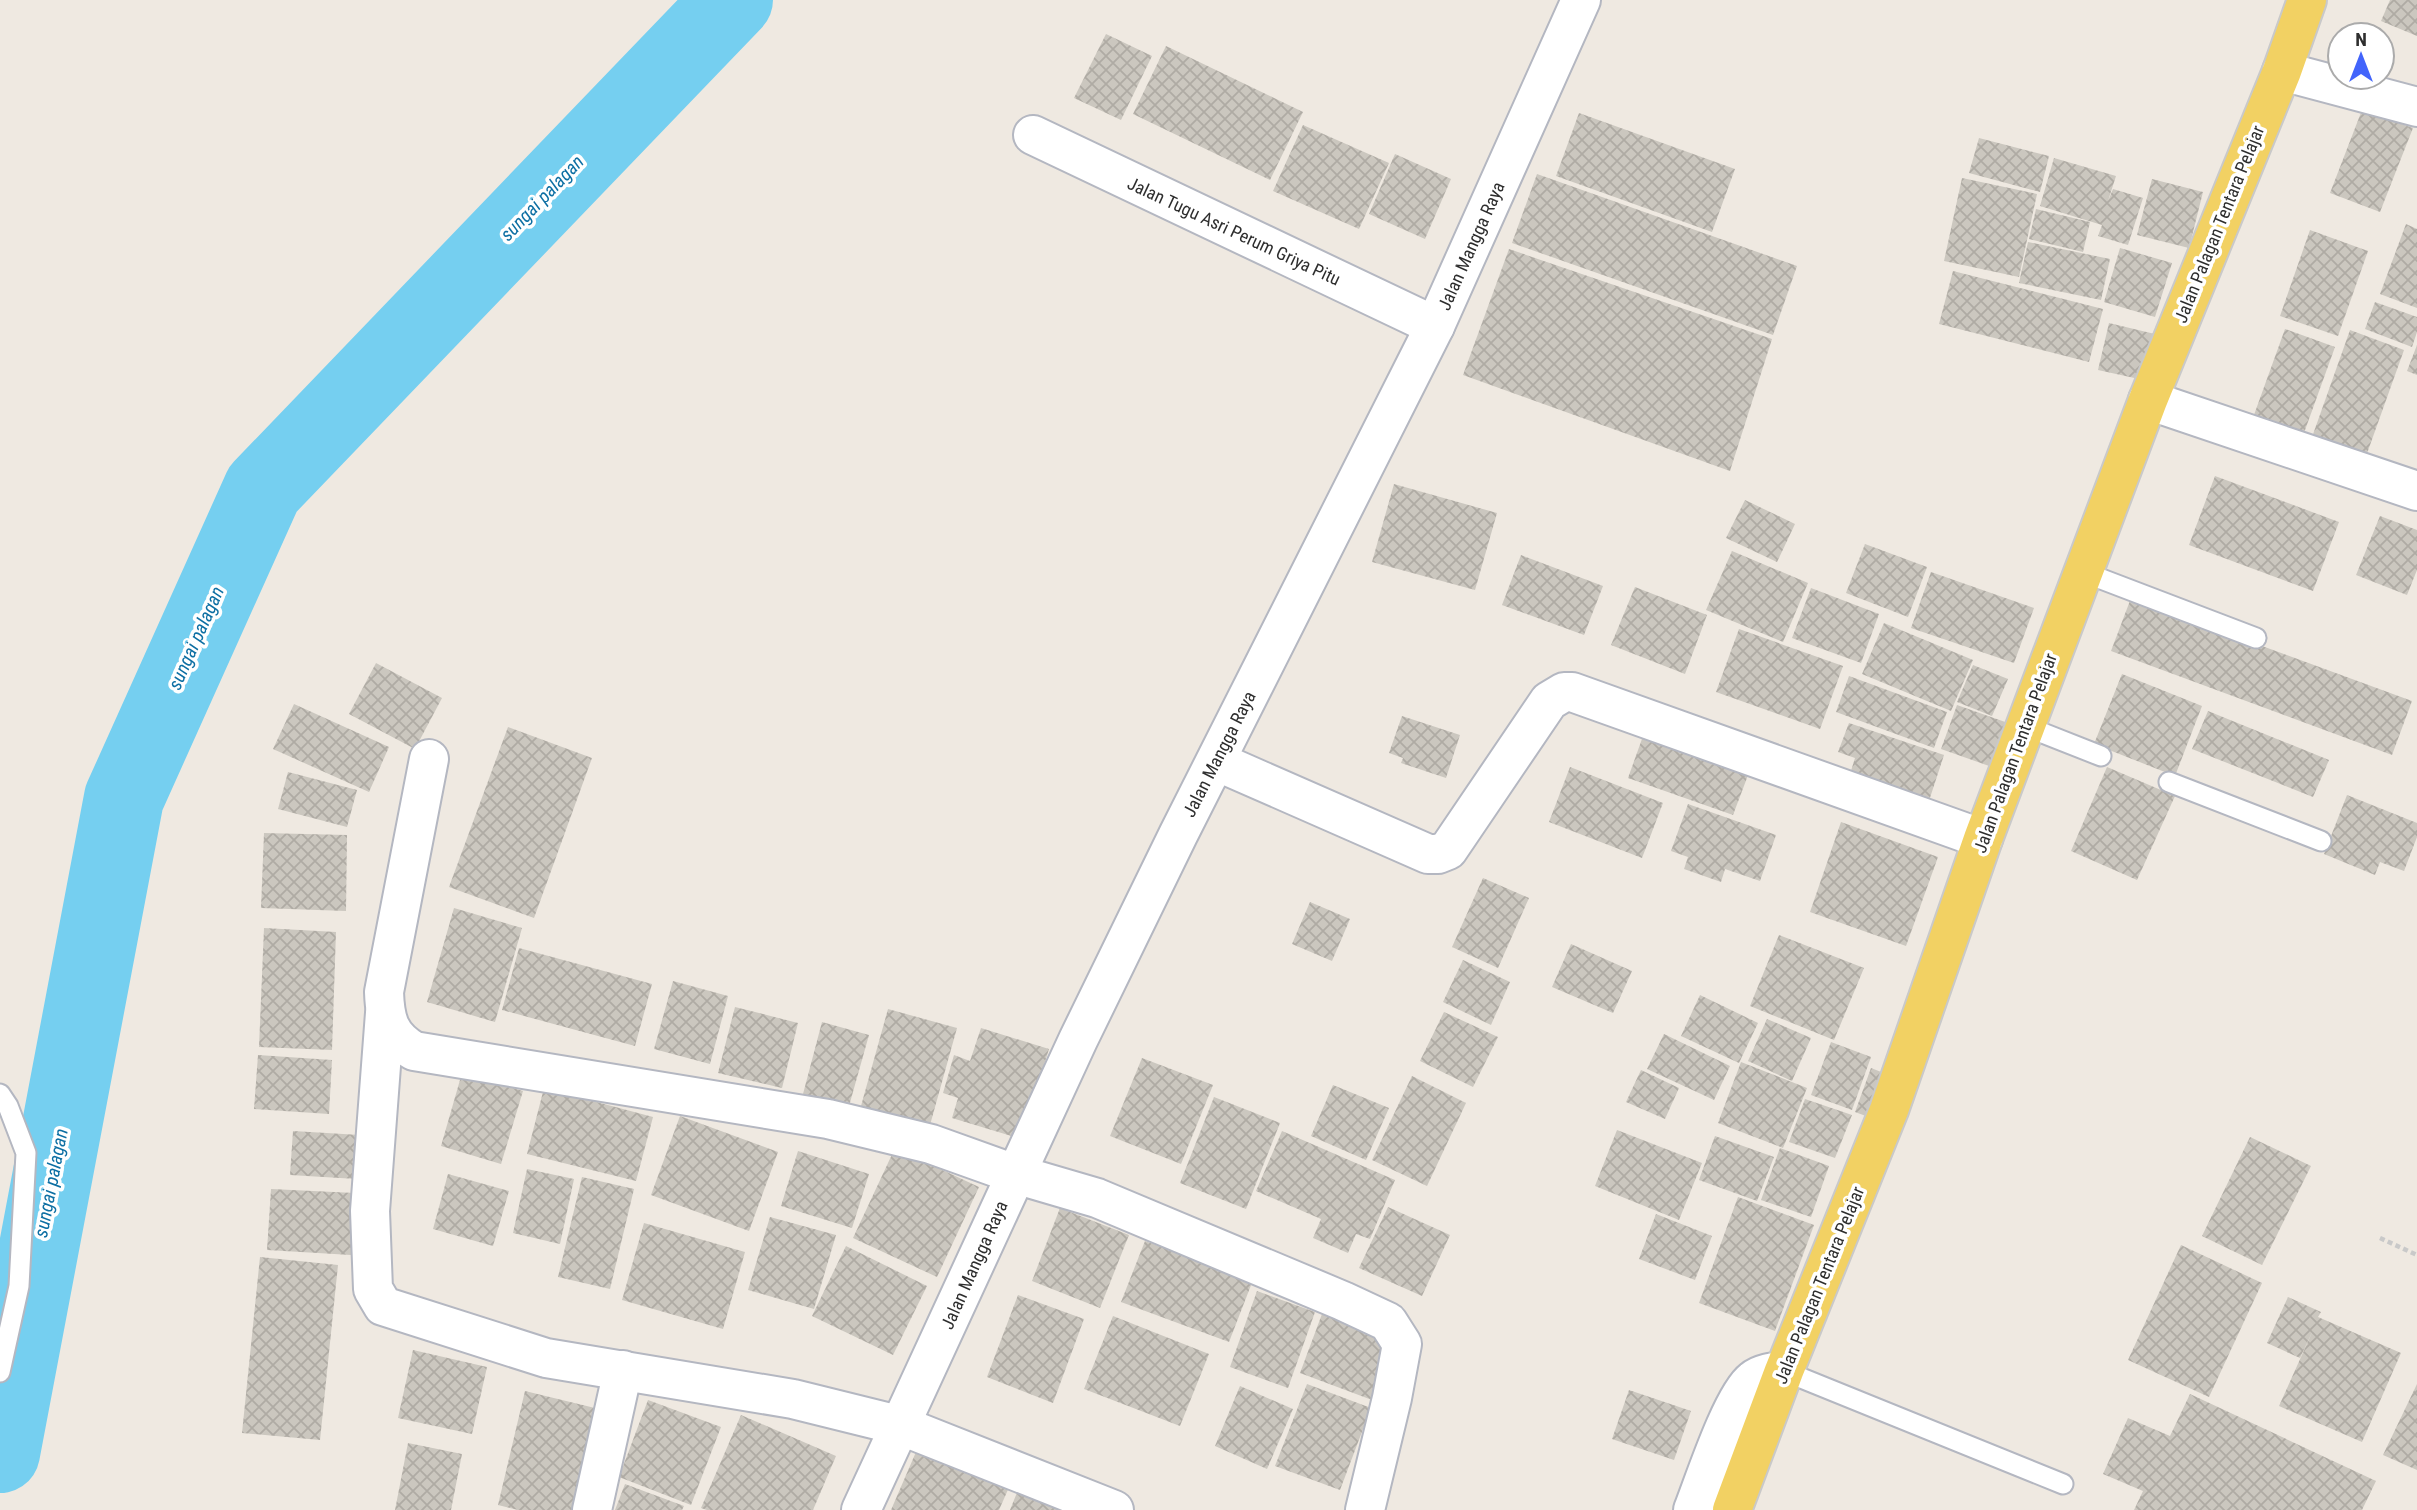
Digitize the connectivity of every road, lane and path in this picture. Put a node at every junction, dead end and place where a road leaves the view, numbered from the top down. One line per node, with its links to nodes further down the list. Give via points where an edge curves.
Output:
1 (1581, 0): 6 (street, Jalan Mangga Raya)
2 (2307, 0): 3 (main road, Jalan Palagan Tentara Pelajar)
3 (2282, 71): 4 (street); 7 (main road, Jalan Palagan Tentara Pelajar)
4 (2417, 107)
5 (1033, 135): 6 (street, Jalan Tugu Asri Perum Griya Pitu)
6 (1435, 326): 14 (street, Jalan Mangga Raya)
7 (2148, 400): 8 (street); 9 (main road, Jalan Palagan Tentara Pelajar)
8 (2417, 491)
9 (2083, 572): 10 (lane); 11 (main road, Jalan Palagan Tentara Pelajar)
10 (2256, 638)
11 (2025, 726): 12 (lane); 16 (main road, Jalan Palagan Tentara Pelajar)
12 (2101, 756)
13 (429, 759): 18 (street, via 384,992)
14 (1216, 761): 16 (street, via 1428,854 1438,854 1448,850 1549,701 1572,692); 20 (street, Jalan Mangga Raya)
15 (2169, 782): 17 (lane)
16 (1983, 839): 24 (main road, Jalan Palagan Tentara Pelajar, via 1889,1110)
17 (2321, 841)
18 (385, 1013): 20 (street, via 400,1043 414,1051 828,1119 932,1144); 23 (street, via 370,1211 373,1289 383,1306 545,1357)
19 (0, 1094): 25 (lane, via 26,1153 19,1286)
20 (1015, 1174): 26 (street, Jalan Mangga Raya); 31 (street, via 1097,1198 1388,1322 1402,1344)
21 (2380, 1238): 22 (path)
22 (2417, 1255)
23 (623, 1370): 26 (street, via 793,1399); 28 (street)
24 (1784, 1371): 27 (lane); 32 (street, via 1754,1378 1739,1394); 33 (main road, Jalan Palagan Tentara Pelajar)
25 (0, 1372)
26 (902, 1426): 29 (street, Jalan Mangga Raya); 30 (street)
27 (2063, 1483)
28 (592, 1510)
29 (861, 1510)
30 (1114, 1510)
31 (1365, 1510)
32 (1693, 1510)
33 (1732, 1510)

